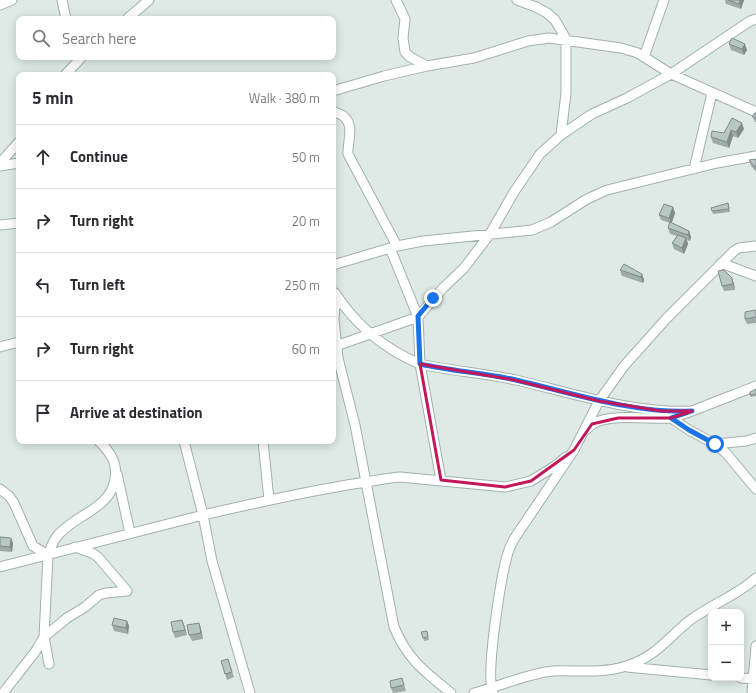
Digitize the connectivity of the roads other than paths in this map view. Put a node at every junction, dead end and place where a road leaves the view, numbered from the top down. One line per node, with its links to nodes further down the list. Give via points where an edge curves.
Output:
1 (12, 0): 8 (street)
2 (62, 0): 9 (street)
3 (149, 0): 10 (street)
4 (396, 0): 16 (street, via 405,19 405,52)
5 (517, 0): 7 (street)
6 (664, 0): 13 (street)
7 (538, 3): 12 (street, via 555,20)
8 (0, 5)
9 (65, 16)
10 (130, 16)
11 (756, 19): 19 (street)
12 (566, 39): 13 (street, via 620,48); 16 (street, via 528,41 474,58); 24 (street, via 566,93)
13 (644, 57): 19 (street)
14 (71, 60): 17 (street)
15 (79, 60): 18 (street)
16 (427, 66): 20 (street)
17 (67, 72)
18 (68, 72)
19 (671, 74): 21 (street); 24 (street, via 592,114)
20 (336, 90)
21 (712, 92): 23 (street); 29 (street)
22 (336, 112): 34 (street, via 343,116 350,125 348,154)
23 (756, 112)
24 (561, 134): 32 (street, via 540,154)
25 (16, 145): 28 (street)
26 (756, 156): 29 (street)
27 (16, 163): 28 (street)
28 (0, 164)
29 (694, 169): 32 (street, via 607,190 587,199 552,222 532,230)
30 (16, 223): 31 (street)
31 (0, 225)
32 (490, 234): 34 (street, via 423,241); 39 (street, via 464,268)
33 (756, 246): 35 (street, via 739,248)
34 (394, 247): 36 (street); 39 (street)
35 (721, 263): 37 (street); 47 (street, via 624,366)
36 (336, 264)
37 (756, 276)
38 (336, 296): 40 (street)
39 (418, 316): 40 (street); 45 (street)
40 (370, 335): 42 (street); 45 (street)
41 (16, 343): 43 (street)
42 (336, 346)
43 (0, 347)
44 (336, 350): 59 (street)
45 (420, 364): 47 (street, via 514,380); 58 (street)
46 (756, 386): 48 (street)
47 (599, 401): 48 (street, via 661,411); 50 (street)
48 (692, 411): 49 (street)
49 (671, 418): 50 (street, via 601,420 589,426); 55 (street)
50 (584, 433): 56 (street)
51 (756, 438): 55 (street)
52 (102, 444): 57 (street, via 111,454)
53 (185, 444): 63 (street)
54 (263, 444): 62 (street)
55 (715, 444): 61 (street, via 726,453)
56 (574, 450): 58 (street, via 531,481 505,486); 76 (street, via 510,546 493,643)
57 (116, 473): 64 (street); 66 (street, via 110,494 95,508 60,532 52,543)
58 (441, 480): 59 (street, via 400,477)
59 (366, 482): 62 (street); 79 (street, via 394,627 415,663)
60 (0, 489): 66 (street, via 14,503 33,546)
61 (756, 489)
62 (269, 500): 63 (street)
63 (203, 515): 64 (street); 78 (street, via 212,561)
64 (130, 533): 65 (street)
65 (75, 548): 66 (street); 69 (street, via 98,557 127,591 106,592)
66 (48, 555): 67 (street); 69 (street)
67 (0, 567)
68 (756, 578): 72 (street, via 689,621 645,659)
69 (44, 637): 71 (street); 77 (street)
70 (756, 646): 75 (street)
71 (49, 664)
72 (625, 667): 73 (street); 76 (street, via 527,675)
73 (708, 675)
74 (744, 678): 75 (street)
75 (755, 679): 81 (street)
76 (492, 690): 80 (street)
77 (3, 693)
78 (250, 693)
79 (451, 693)
80 (474, 693)
81 (752, 693)

